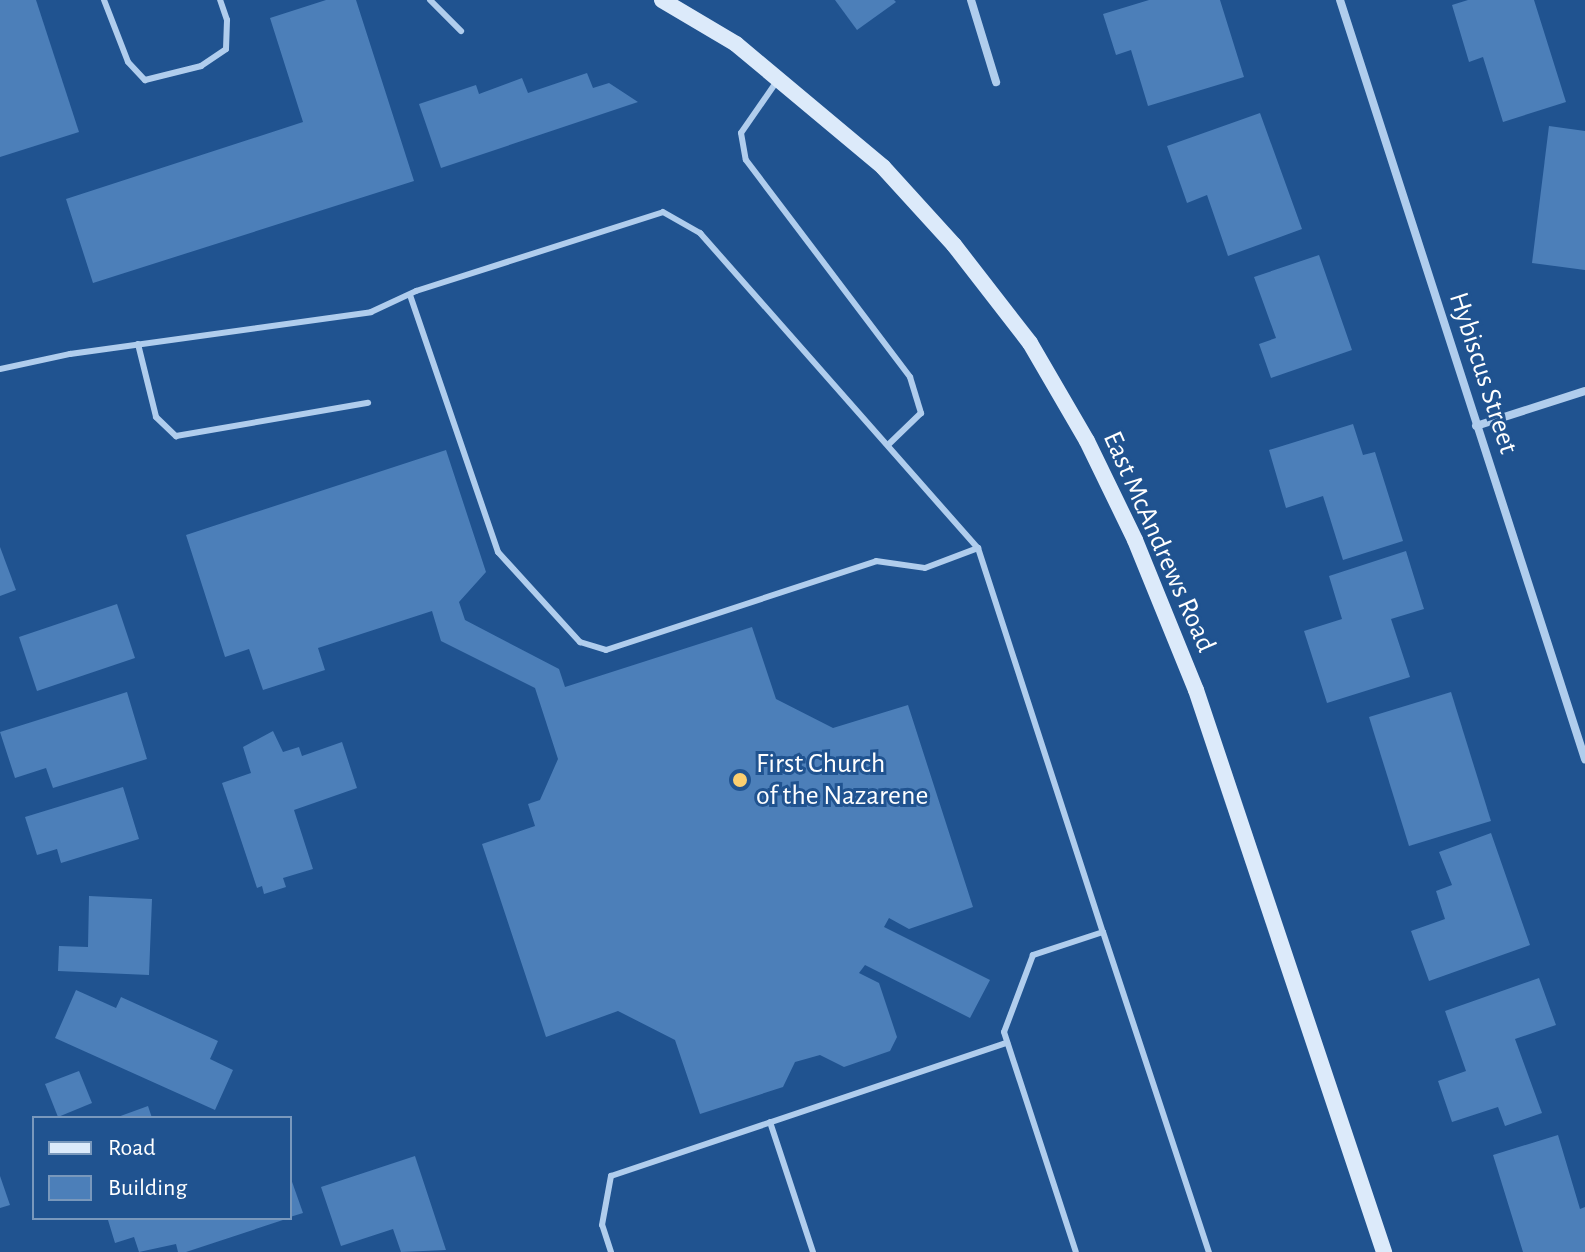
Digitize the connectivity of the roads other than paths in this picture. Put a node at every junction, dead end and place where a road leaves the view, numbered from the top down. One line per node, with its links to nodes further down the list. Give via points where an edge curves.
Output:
1 (104, 0): 2 (lane, via 128,62 145,80 201,66 226,49 227,20)
2 (220, 0)
3 (430, 0): 7 (lane)
4 (662, 0): 8 (main road, East McAndrews Road, via 736,44)
5 (971, 0): 9 (street)
6 (1340, 0): 15 (street, Hybiscus Street)
7 (461, 31)
8 (779, 78): 16 (lane, via 741,133 746,160 910,377 921,413); 26 (main road, East McAndrews Road, via 883,167 954,245 1030,343 1087,441 1135,540 1196,690)
9 (996, 82)
10 (410, 295): 11 (lane, via 371,312); 16 (lane, via 663,212 700,233); 17 (lane, via 498,552 580,642 606,650 876,561 925,568)
11 (138, 344): 12 (lane); 14 (lane, via 156,417 176,436)
12 (0, 369)
13 (1585, 391): 15 (street)
14 (368, 403)
15 (1476, 426): 18 (street, Hybiscus Street)
16 (888, 445): 17 (lane)
17 (978, 548): 19 (lane)
18 (1585, 759)
19 (1103, 932): 20 (lane, via 1033,955 1004,1032); 25 (lane)
20 (1007, 1043): 21 (lane); 24 (lane)
21 (770, 1122): 22 (lane, via 611,1176 602,1225); 23 (lane)
22 (611, 1252)
23 (813, 1252)
24 (1076, 1252)
25 (1209, 1252)
26 (1384, 1252)

